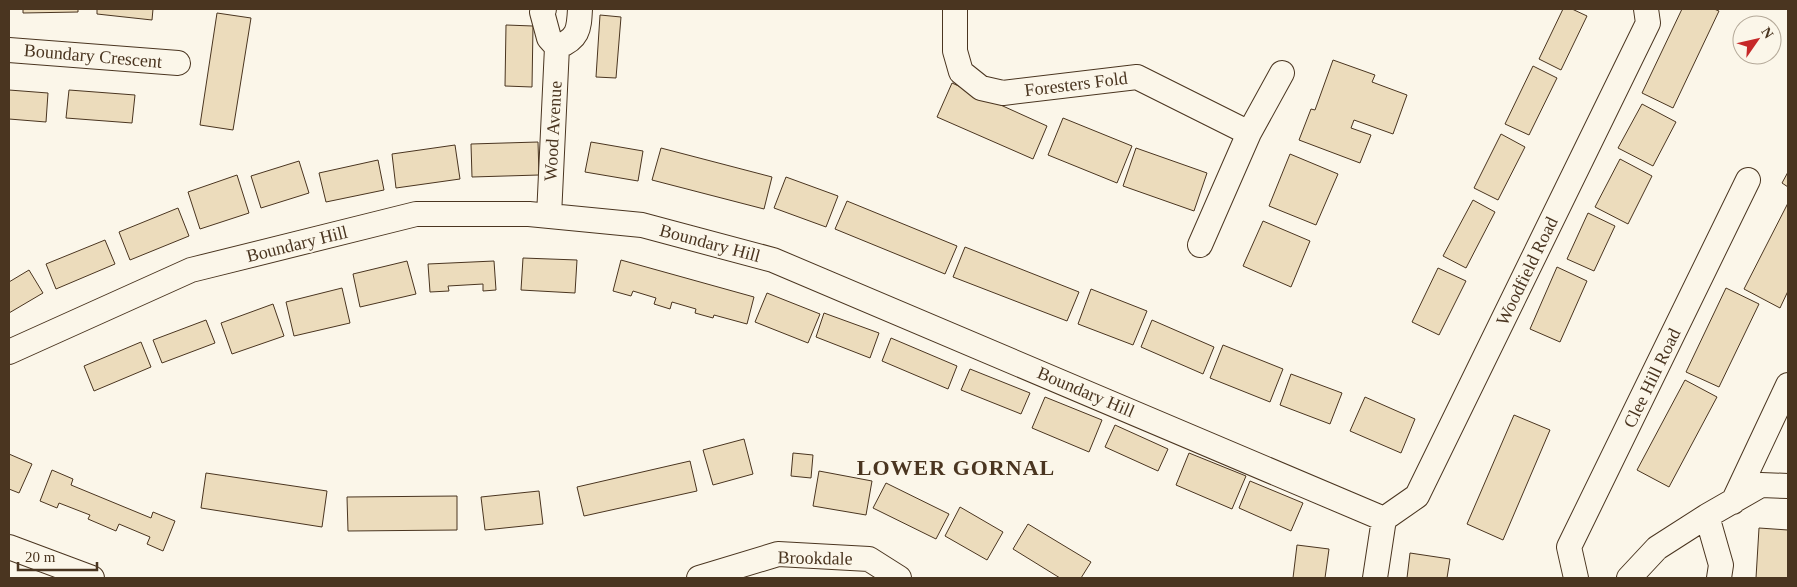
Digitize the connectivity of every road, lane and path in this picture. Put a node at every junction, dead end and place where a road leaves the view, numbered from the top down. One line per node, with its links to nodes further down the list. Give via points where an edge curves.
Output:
1 (544, 9): 5 (street, via 549,38)
2 (580, 9): 5 (street, via 580,28 569,42)
3 (955, 9): 9 (street, Foresters Fold, via 955,51 961,72 981,88 1003,93 1137,77)
4 (1646, 9): 18 (street, Woodfield Road, via 1648,23 1417,496)
5 (557, 47): 11 (street, Wood Avenue)
6 (9, 50): 7 (street, Boundary Crescent)
7 (178, 63)
8 (1282, 73): 9 (street)
9 (1249, 133): 12 (street)
10 (1748, 180): 24 (street, Clee Hill Road, via 1570,547)
11 (549, 216): 13 (street, Boundary Hill, via 416,214 191,270); 18 (street, Boundary Hill, via 642,225 773,260)
12 (1200, 244)
13 (9, 352)
14 (1788, 385): 16 (street)
15 (1788, 486): 16 (street, via 1761,485)
16 (1733, 502): 17 (street)
17 (1707, 516): 25 (street, via 1657,548); 26 (street, via 1721,565)
18 (1384, 518): 23 (street)
19 (9, 547): 20 (street)
20 (92, 578)
21 (699, 578): 22 (street, Brookdale, via 778,554 869,559)
22 (899, 578)
23 (1375, 578)
24 (1576, 578)
25 (1629, 578)
26 (1719, 578)

